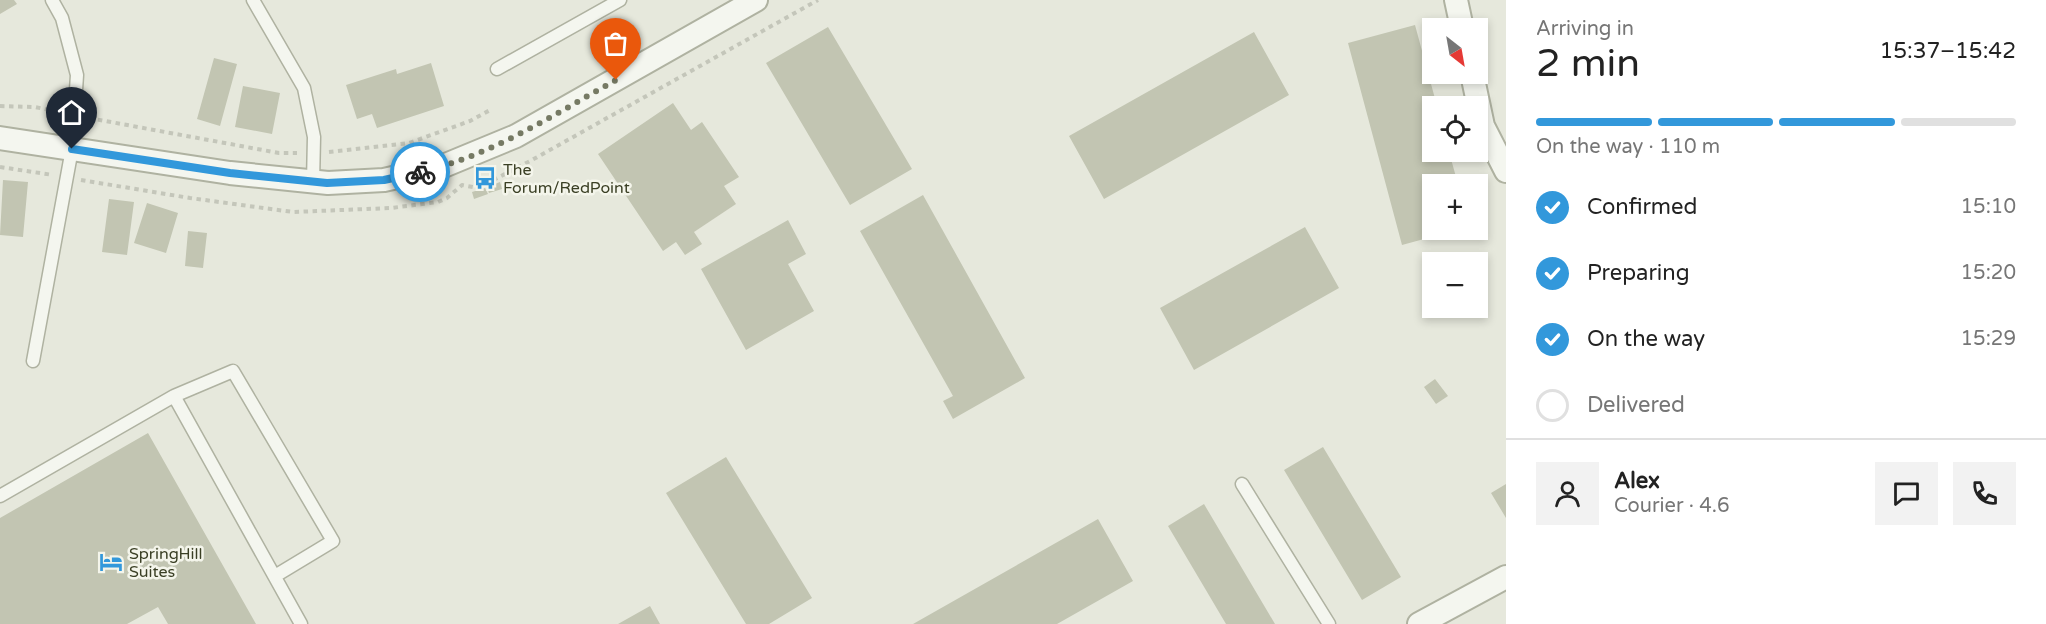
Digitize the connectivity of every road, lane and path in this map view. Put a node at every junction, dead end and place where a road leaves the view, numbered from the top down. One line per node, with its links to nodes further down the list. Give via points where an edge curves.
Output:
1 (52, 0): 11 (lane, via 62,18 77,75)
2 (253, 0): 14 (lane, via 304,88 314,137)
3 (620, 0): 7 (lane)
4 (756, 0): 16 (street, via 516,136 476,154 384,180)
5 (1456, 0): 6 (street)
6 (1460, 18)
7 (497, 69)
8 (1474, 84): 15 (street, via 1483,126)
9 (0, 106): 11 (path, via 35,107)
10 (492, 110): 14 (path, via 409,143)
11 (74, 115): 13 (lane); 14 (path, via 279,153)
12 (0, 138): 13 (street)
13 (72, 149): 16 (street); 17 (lane)
14 (313, 153): 16 (lane)
15 (1506, 171)
16 (313, 182)
17 (33, 361)
18 (174, 396): 20 (lane); 21 (lane); 21 (lane, via 233,371 333,541)
19 (1242, 484): 24 (lane)
20 (0, 496)
21 (274, 576): 23 (lane)
22 (1506, 577): 25 (street)
23 (301, 624)
24 (1329, 624)
25 (1419, 624)

